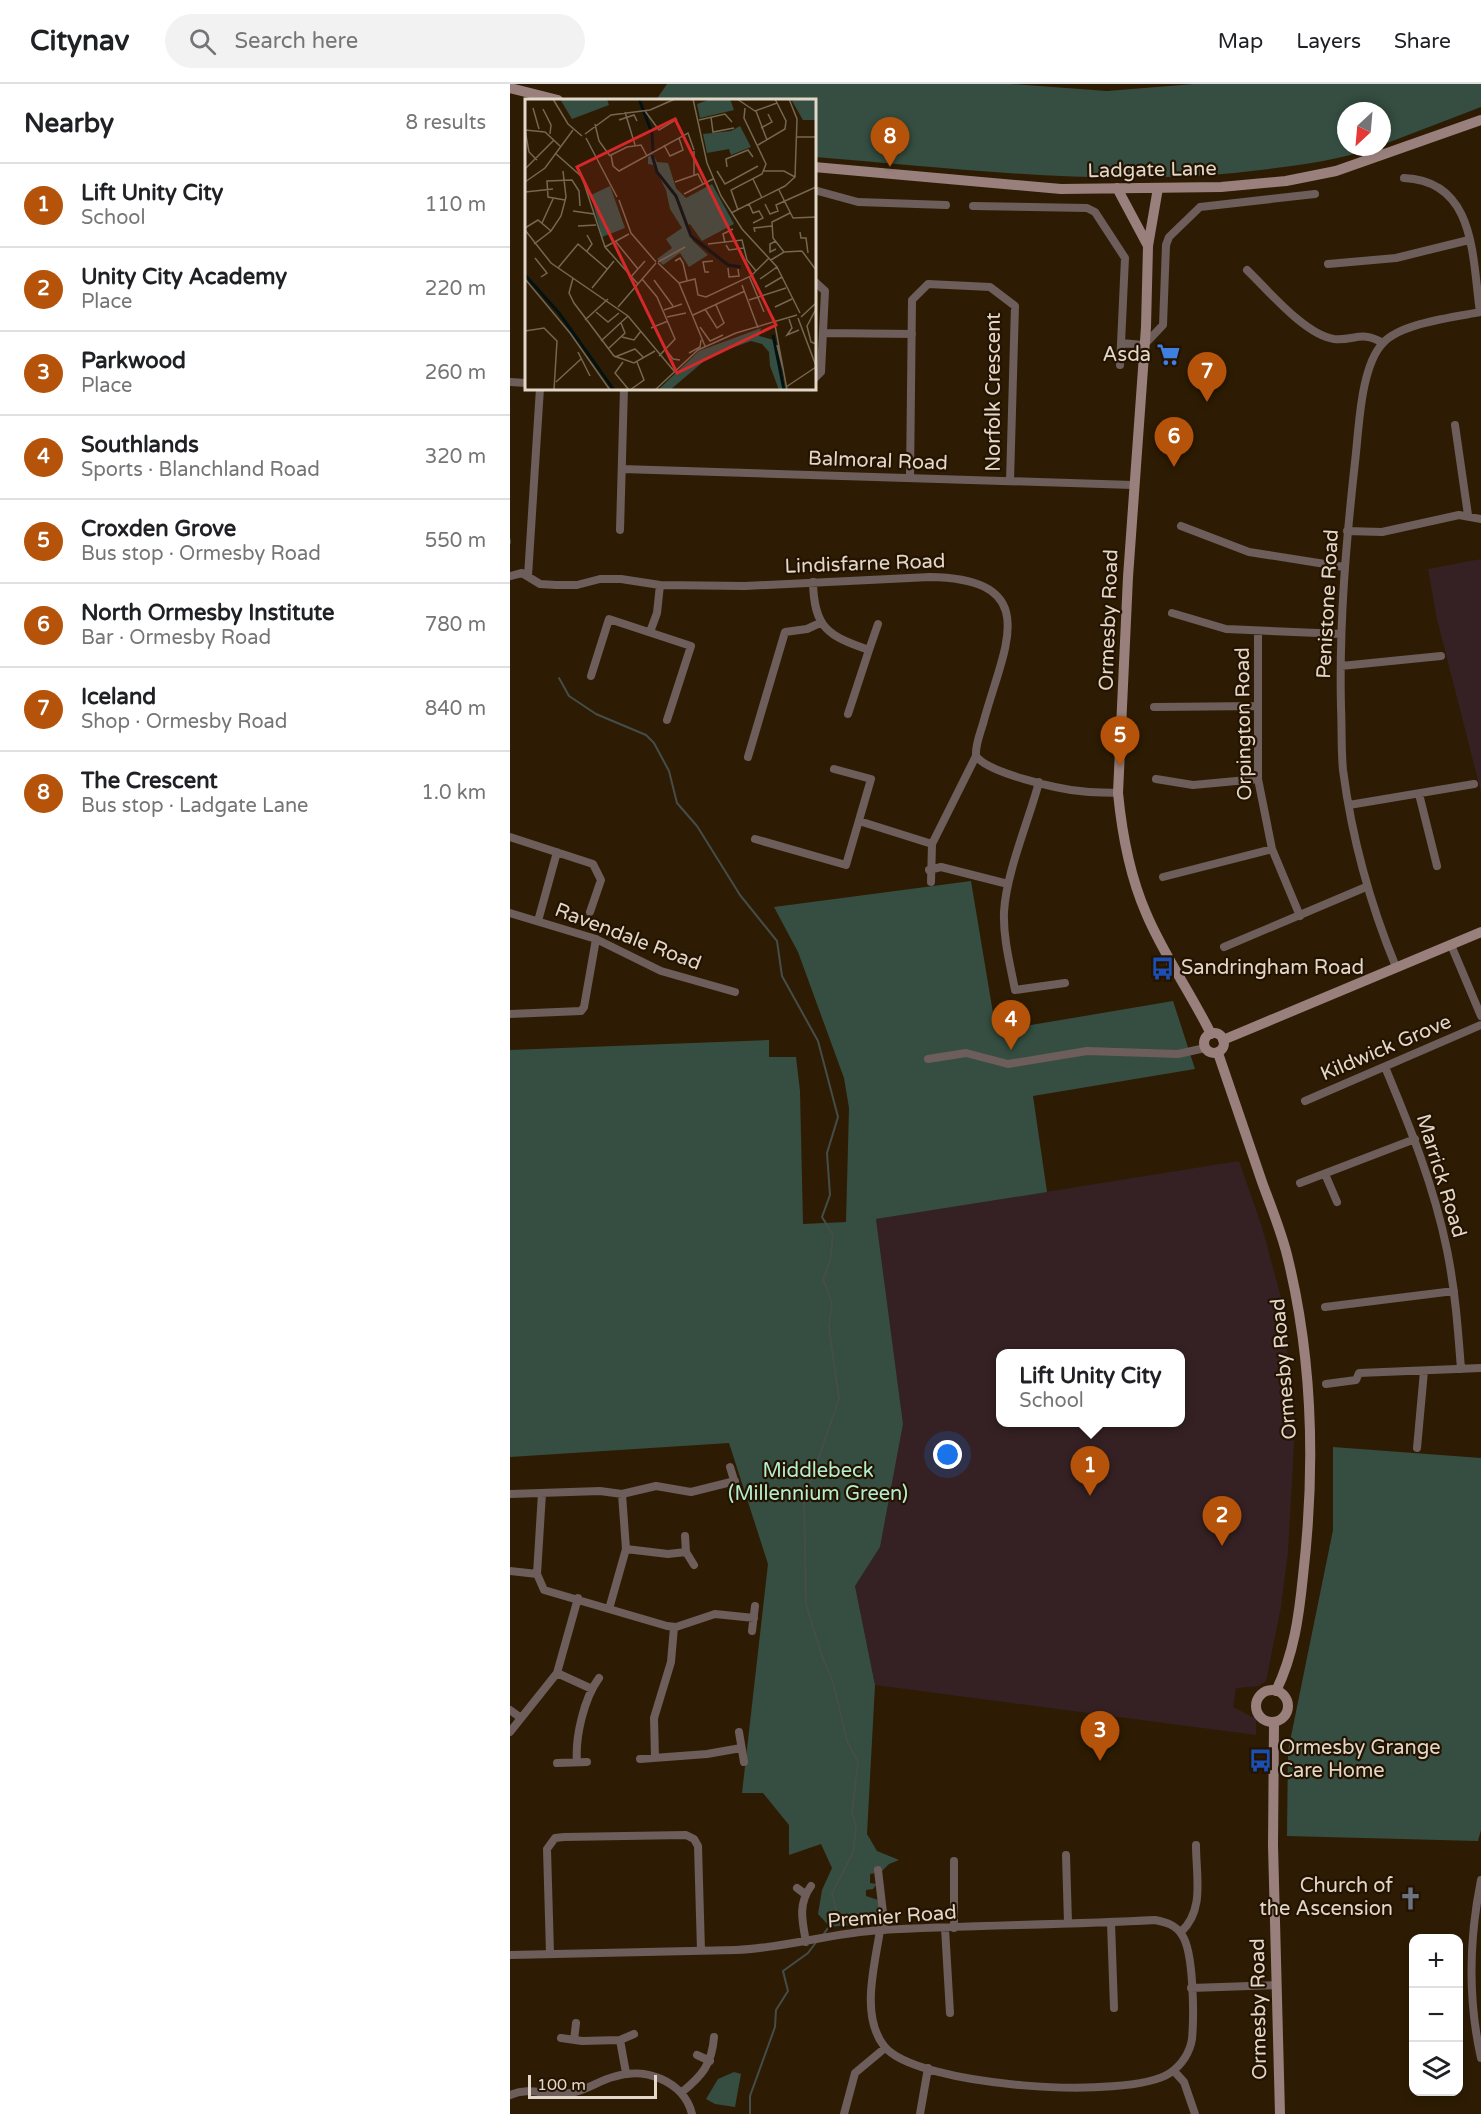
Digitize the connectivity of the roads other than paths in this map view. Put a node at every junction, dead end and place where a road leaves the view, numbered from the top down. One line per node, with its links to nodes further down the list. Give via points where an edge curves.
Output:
1 (515, 87): 2 (street)
2 (555, 99)
3 (1481, 120): 7 (street, Ladgate Lane, via 1336,171 1286,181)
4 (816, 167): 6 (street, Ladgate Lane, via 1061,189)
5 (1404, 178): 12 (street, via 1421,178 1451,195)
6 (1117, 188): 7 (street, Ladgate Lane); 13 (street)
7 (1158, 188): 13 (street, Ormesby Road)
8 (816, 191): 10 (street, via 858,202)
9 (1315, 194): 22 (street, via 1200,207 1169,237 1163,324)
10 (946, 205)
11 (973, 206): 21 (street, via 1087,208 1095,212 1125,258)
12 (1469, 240): 14 (street, via 1396,258); 17 (street)
13 (1148, 246): 22 (street, Ormesby Road)
14 (1328, 264)
15 (1247, 270): 20 (street, via 1312,332 1334,339 1370,336)
16 (816, 283): 18 (street, via 825,291)
17 (1480, 312): 20 (street, via 1421,323)
18 (823, 333): 19 (street); 24 (street, via 821,372)
19 (912, 334): 31 (street, Norfolk Crescent); 32 (street, Norfolk Crescent, via 912,300 928,284 990,286 1015,306)
20 (1383, 342): 38 (street, Penistone Road, via 1369,366)
21 (1121, 343): 22 (street); 23 (street)
22 (1144, 345): 33 (street, Ormesby Road)
23 (1119, 365)
24 (816, 377)
25 (510, 382): 26 (street)
26 (525, 383)
27 (540, 390): 41 (street)
28 (624, 390): 30 (street)
29 (1455, 425): 34 (street)
30 (622, 469): 31 (street, Balmoral Road); 37 (street)
31 (910, 478): 32 (street, Balmoral Road)
32 (1010, 482): 33 (street, Balmoral Road)
33 (1134, 485): 65 (street, Ormesby Road)
34 (1468, 515): 35 (street); 38 (street, via 1382,532)
35 (1481, 519)
36 (1181, 525): 39 (street, via 1249,552)
37 (620, 530)
38 (1347, 531): 39 (street, Penistone Road)
39 (1344, 567): 49 (street, Penistone Road)
40 (513, 575): 41 (street, Lindisfarne Road)
41 (528, 576): 43 (street, Lindisfarne Road, via 540,584 621,579)
42 (813, 582): 43 (street, Lindisfarne Road); 45 (street); 58 (street, Lindisfarne Road, via 960,577 993,591 1002,600 1010,628)
43 (660, 585): 47 (street)
44 (1172, 613): 48 (street, via 1211,626)
45 (820, 623): 50 (street, via 838,639); 59 (street, via 785,632)
46 (878, 624): 50 (street)
47 (650, 632): 53 (street, via 609,619); 57 (street, via 691,646)
48 (1258, 632): 49 (street); 54 (street, Orpington Road)
49 (1341, 634): 52 (street, Penistone Road)
50 (869, 650): 56 (street)
51 (1441, 656): 52 (street)
52 (1341, 666): 67 (street, Penistone Road, via 1343,768)
53 (591, 676)
54 (1257, 706): 55 (street); 62 (street, Orpington Road)
55 (1154, 707)
56 (848, 714)
57 (667, 720)
58 (976, 756): 63 (street, via 987,766); 71 (street, Lindisfarne Road)
59 (748, 757)
60 (834, 769): 68 (street, via 871,779)
61 (1156, 779): 62 (street, via 1193,785)
62 (1258, 779): 72 (street, Orpington Road)
63 (1039, 782): 65 (street, via 1080,791); 78 (street)
64 (1474, 784): 66 (street)
65 (1118, 793): 94 (street, Ormesby Road, via 1133,880 1147,915)
66 (1419, 794): 67 (street); 74 (street)
67 (1349, 805): 79 (street, Penistone Road)
68 (859, 821): 70 (street, via 846,865); 71 (street)
69 (510, 837): 73 (street)
70 (755, 838)
71 (932, 844): 75 (street, Lindisfarne Road)
72 (1272, 849): 76 (street); 82 (street, Orpington Road)
73 (557, 852): 80 (street, via 593,864 598,871 601,880); 83 (street)
74 (1437, 866)
75 (929, 870): 77 (street, Lindisfarne Road); 78 (street, via 941,867)
76 (1162, 877)
77 (931, 882)
78 (1008, 884): 89 (street, via 1005,938 1015,990)
79 (1366, 887): 82 (street); 88 (street, Penistone Road)
80 (590, 912)
81 (510, 913): 83 (street, Ravendale Road)
82 (1300, 916): 87 (street)
83 (538, 921): 85 (street, Ravendale Road)
84 (1481, 932): 86 (street)
85 (596, 939): 90 (street, Ravendale Road, via 653,968); 91 (street, via 581,1011)
86 (1451, 945): 88 (street); 92 (street)
87 (1224, 947)
88 (1396, 967): 95 (street)
89 (1065, 983)
90 (735, 992)
91 (510, 1014)
92 (1481, 1016)
93 (1481, 1025): 99 (street, Kildwick Grove)
94 (1211, 1034): 95 (street); 96 (street, via 1205,1039)
95 (1223, 1040): 97 (street)
96 (1205, 1048): 97 (street); 98 (street, via 1178,1054 1087,1051 1008,1064 966,1053)
97 (1218, 1053): 133 (street, Ormesby Road, via 1288,1257 1306,1377 1310,1442 1307,1544 1296,1631)
98 (928, 1059)
99 (1385, 1067): 100 (street, Kildwick Grove); 101 (street, Marrick Road)
100 (1305, 1101)
101 (1415, 1139): 102 (street); 105 (street, Marrick Road, via 1439,1215)
102 (1325, 1174): 103 (street, via 1313,1183); 104 (street)
103 (1300, 1184)
104 (1336, 1202)
105 (1454, 1292): 106 (street); 108 (street, Marrick Road)
106 (1325, 1307)
107 (1481, 1368): 108 (street)
108 (1461, 1369): 109 (street)
109 (1424, 1371): 110 (street, via 1359,1374 1356,1380); 111 (street)
110 (1326, 1384)
111 (1417, 1448)
112 (730, 1467): 113 (street)
113 (735, 1481): 116 (street, via 691,1492 656,1486); 117 (street)
114 (542, 1493): 115 (street); 116 (street); 123 (street)
115 (510, 1494)
116 (622, 1494): 119 (street)
117 (740, 1496)
118 (685, 1536): 120 (street)
119 (626, 1549): 120 (street); 126 (street)
120 (686, 1552): 121 (street)
121 (694, 1565)
122 (510, 1571): 123 (street)
123 (537, 1574): 124 (street, via 544,1590)
124 (578, 1598): 126 (street); 130 (street)
125 (755, 1605): 127 (street)
126 (609, 1609): 128 (street)
127 (754, 1618): 128 (street, via 715,1614); 129 (street)
128 (674, 1627): 141 (street, via 671,1662 654,1718)
129 (752, 1631)
130 (557, 1673): 132 (street); 135 (street)
131 (599, 1678): 132 (street)
132 (592, 1689): 142 (street, via 578,1740)
133 (1276, 1691): 136 (street, via 1287,1699 1288,1706 1285,1716); 136 (street, via 1267,1692 1256,1703 1260,1716)
134 (510, 1710): 135 (street)
135 (521, 1718): 137 (street)
136 (1274, 1723): 164 (street, Ormesby Road)
137 (510, 1732)
138 (739, 1732): 139 (street)
139 (741, 1748): 141 (street); 144 (street)
140 (640, 1758): 141 (street)
141 (655, 1758)
142 (577, 1762): 143 (street); 145 (street)
143 (587, 1762)
144 (744, 1762)
145 (557, 1763)
146 (1196, 1845): 159 (street, via 1197,1908)
147 (1066, 1855): 154 (street)
148 (954, 1861): 157 (street)
149 (878, 1870): 158 (street)
150 (1481, 1880): 168 (street, via 1471,1957)
151 (811, 1886): 153 (street)
152 (797, 1888): 153 (street)
153 (805, 1894): 160 (street, via 801,1910)
154 (1068, 1923): 155 (street, Premier Road); 157 (street, Premier Road)
155 (1111, 1923): 159 (street, Premier Road, via 1155,1920); 166 (street)
156 (945, 1928): 157 (street, Premier Road); 158 (street, Premier Road); 167 (street)
157 (954, 1928)
158 (882, 1930): 160 (street, Premier Road); 175 (street, via 871,2008 873,2025)
159 (1181, 1932): 165 (street, via 1188,1948)
160 (808, 1941): 161 (street, Premier Road, via 770,1948)
161 (701, 1951): 162 (street, Premier Road); 162 (street, via 698,1846 686,1835 555,1838 547,1849)
162 (550, 1953): 163 (street, Premier Road)
163 (510, 1955)
164 (1277, 1985): 165 (street); 188 (street, Ormesby Road)
165 (1191, 1988): 180 (street, via 1192,2039 1186,2055)
166 (1114, 2008)
167 (950, 2013)
168 (1478, 2015): 177 (street)
169 (576, 2023): 173 (street)
170 (634, 2034): 174 (street)
171 (714, 2037): 178 (street)
172 (561, 2038): 173 (street)
173 (574, 2040): 174 (street)
174 (620, 2040): 181 (street)
175 (885, 2048): 179 (street); 185 (street, via 855,2073)
176 (697, 2055): 178 (street)
177 (1481, 2058)
178 (710, 2061): 182 (street, via 700,2077)
179 (928, 2068): 180 (street, via 999,2083 1078,2089 1155,2080); 186 (street)
180 (1173, 2071): 187 (street, via 1184,2082)
181 (626, 2073): 182 (street, via 658,2078); 183 (street, via 568,2094 527,2090)
182 (682, 2092): 184 (street)
183 (510, 2094)
184 (692, 2114)
185 (844, 2114)
186 (920, 2114)
187 (1195, 2114)
188 (1280, 2114)

